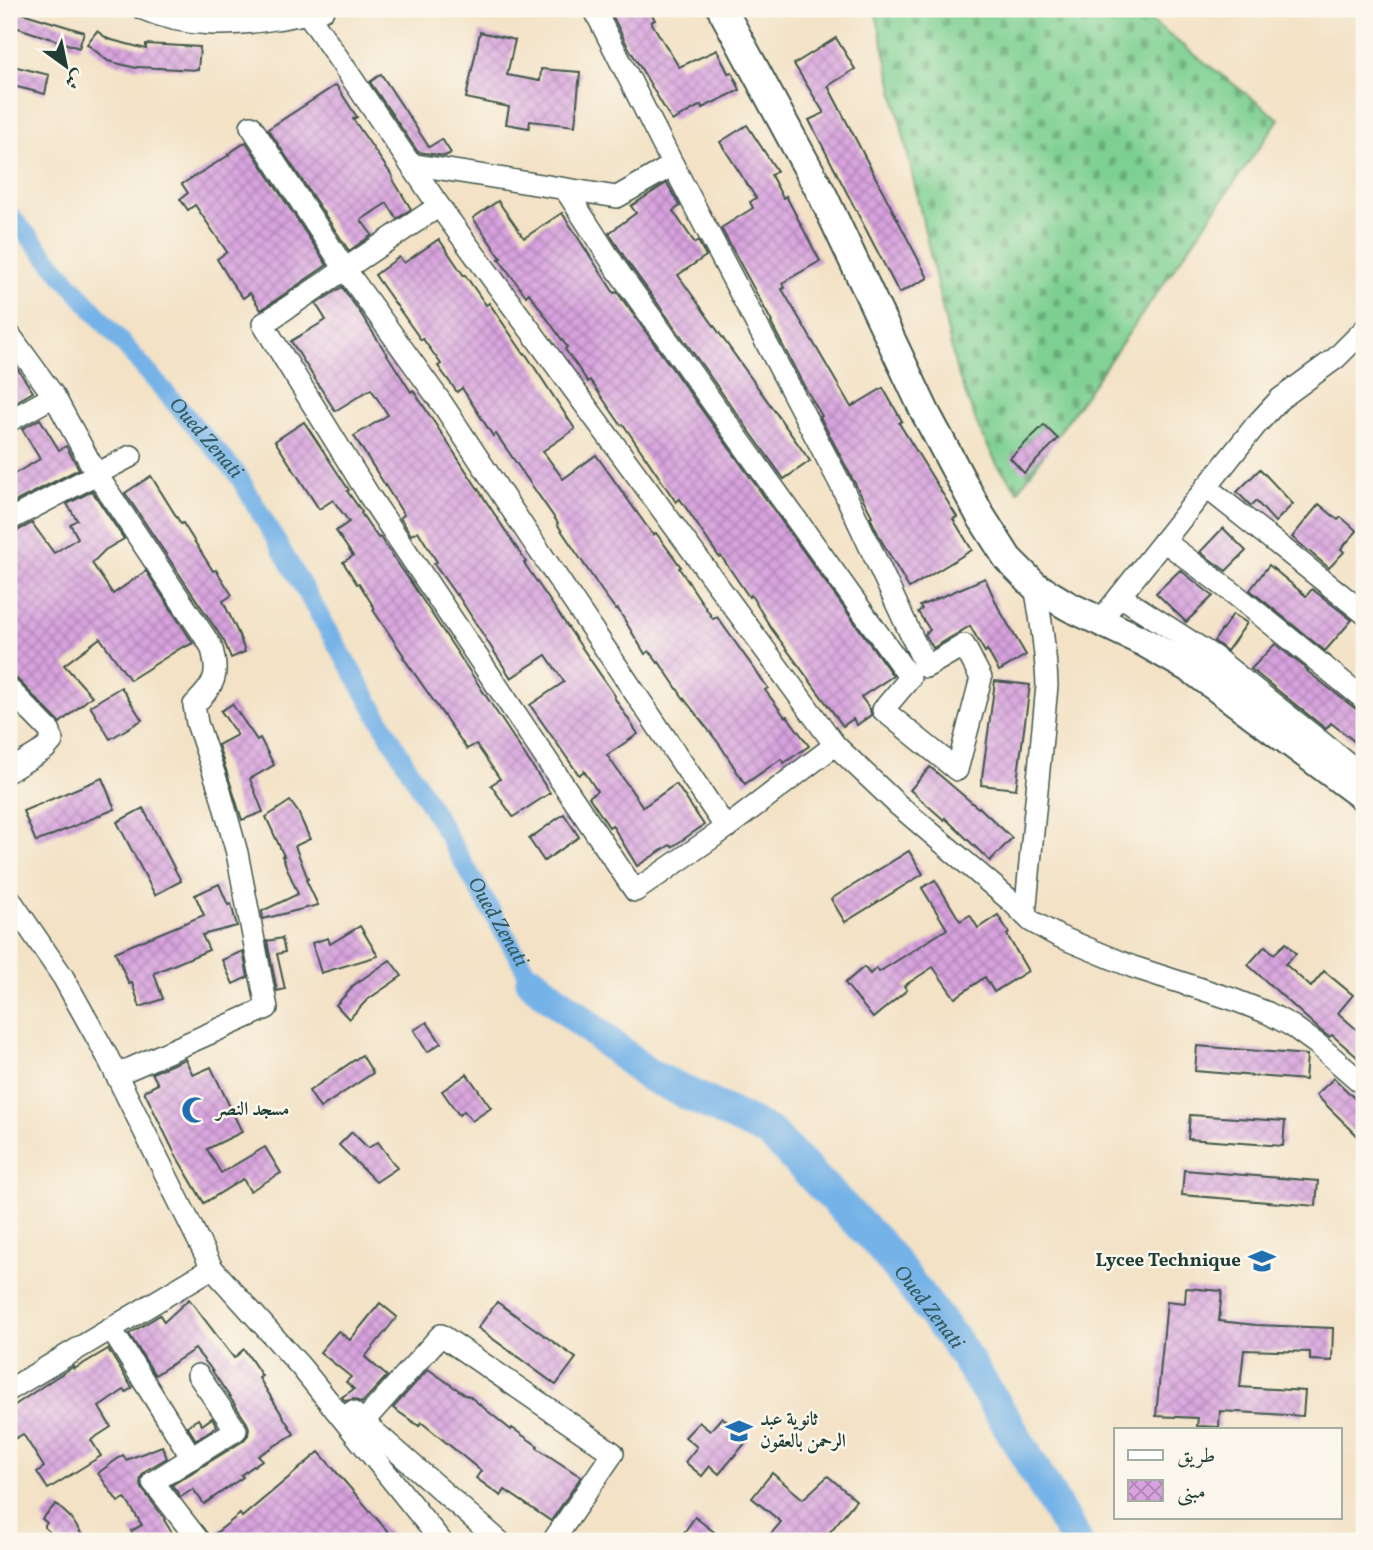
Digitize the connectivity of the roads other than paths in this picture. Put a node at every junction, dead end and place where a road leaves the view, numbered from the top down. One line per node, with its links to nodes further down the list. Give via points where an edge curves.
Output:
1 (143, 9): 4 (street, via 162,17 219,25)
2 (594, 9): 7 (street)
3 (722, 9): 20 (main road, via 823,196 925,412 980,515 1008,559)
4 (313, 10): 6 (street)
5 (251, 126): 10 (street)
6 (410, 164): 8 (street); 9 (street)
7 (673, 165): 8 (street, via 617,197); 8 (street, via 841,485 926,667 964,645 981,678 957,770 883,710 911,678 616,268)
8 (565, 189)
9 (439, 206): 10 (street); 26 (street)
10 (345, 269): 30 (street, via 443,405); 30 (street, via 263,324 370,497 635,891)
11 (1364, 330): 17 (street, via 1336,358 1280,399)
12 (9, 334): 13 (street)
13 (54, 396): 14 (street); 16 (street)
14 (9, 421)
15 (131, 456): 16 (street)
16 (97, 475): 18 (street); 33 (street, via 211,646 215,677 194,705 237,853 267,1008)
17 (1206, 487): 19 (street); 22 (street)
18 (9, 520)
19 (1164, 541): 21 (street); 25 (street)
20 (1035, 586): 23 (main road); 32 (street, via 1046,686)
21 (1120, 596): 23 (street); 28 (street, via 1213,656)
22 (1364, 613)
23 (1100, 621): 29 (main road, via 1193,670)
24 (9, 689): 27 (street, via 50,731 52,741)
25 (1364, 699)
26 (835, 745): 30 (street); 32 (street)
27 (9, 771)
28 (1364, 776)
29 (1364, 797)
30 (726, 828)
31 (9, 898): 33 (street, via 63,977)
32 (1024, 915): 34 (street, via 1058,936 1133,967 1268,1013 1317,1044)
33 (116, 1074): 35 (street)
34 (1364, 1085)
35 (212, 1268): 36 (street); 37 (street)
36 (111, 1329): 39 (street); 41 (street)
37 (301, 1367): 40 (street); 43 (street)
38 (198, 1375): 41 (street, via 236,1430)
39 (9, 1390)
40 (363, 1422): 44 (street); 45 (street, via 441,1335 613,1453)
41 (192, 1458): 42 (street, via 153,1482)
42 (199, 1541)
43 (440, 1541)
44 (499, 1541)
45 (553, 1541)

